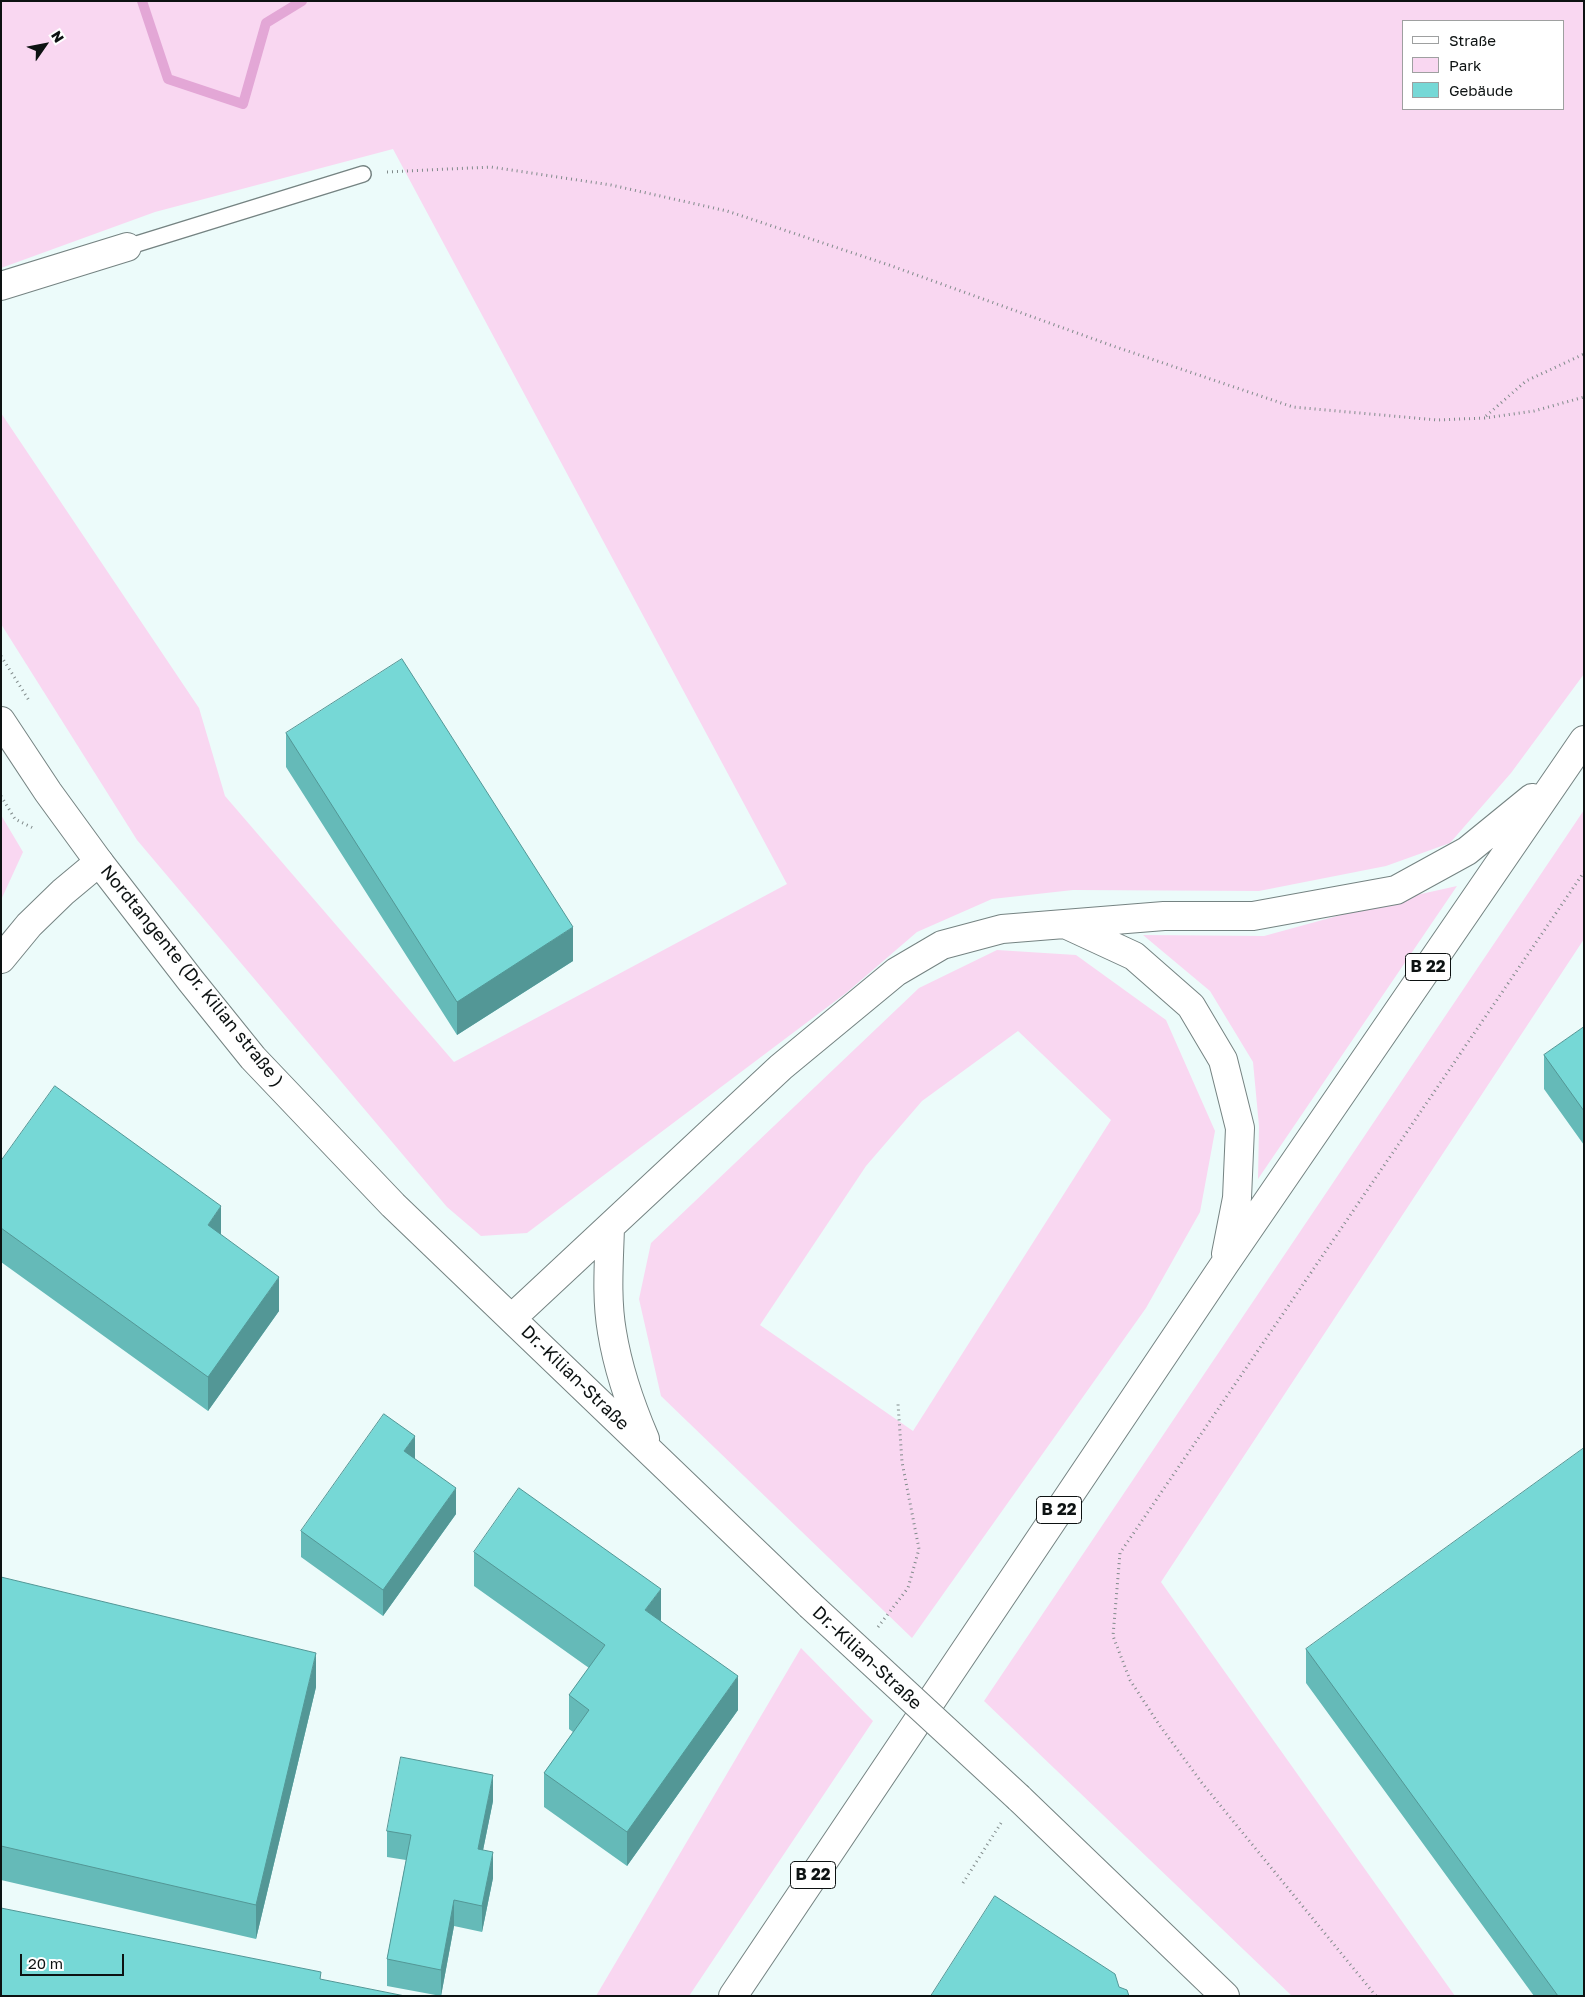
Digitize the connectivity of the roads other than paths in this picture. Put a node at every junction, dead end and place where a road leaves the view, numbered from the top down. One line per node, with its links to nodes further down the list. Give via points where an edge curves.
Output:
1 (363, 174): 2 (lane)
2 (127, 247): 3 (main road)
3 (1, 286)
4 (1, 721): 7 (main road, Nordtangente (Dr. Kilian straße ))
5 (1584, 740): 6 (main road, B 22)
6 (1555, 780): 8 (main road, via 1466,851 1396,890 1252,916 1164,916); 11 (main road, B 22)
7 (99, 862): 9 (main road, via 29,925); 12 (main road, Nordtangente (Dr. Kilian straße ), via 253,1058 393,1206)
8 (1066, 924): 10 (main road, via 1002,929 942,945 896,972 781,1067); 11 (main road, via 1141,962 1191,1006 1223,1060 1240,1128 1237,1198)
9 (1, 959)
10 (610, 1227): 12 (main road); 13 (main road, via 608,1285 612,1331 631,1406)
11 (1224, 1265): 14 (main road, B 22)
12 (512, 1318): 13 (main road, Dr.-Kilian-Straße)
13 (651, 1452): 15 (main road, Dr.-Kilian-Straße, bridge)
14 (732, 1996)
15 (1225, 1996)

